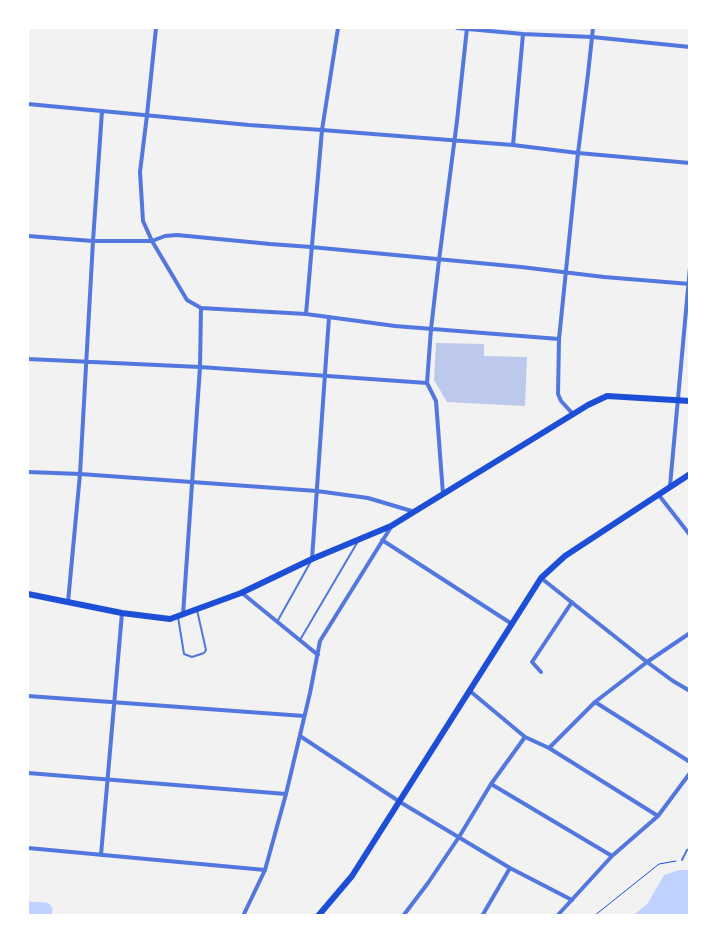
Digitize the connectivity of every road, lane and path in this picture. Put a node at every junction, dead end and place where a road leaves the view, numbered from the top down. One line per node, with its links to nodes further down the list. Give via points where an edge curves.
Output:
1 (156, 28): 11 (street)
2 (338, 28): 12 (street)
3 (457, 28): 4 (street)
4 (467, 28): 6 (street); 13 (street)
5 (593, 28): 7 (street)
6 (523, 34): 7 (street); 14 (street)
7 (592, 38): 8 (street); 15 (street)
8 (690, 47)
9 (28, 104): 10 (street)
10 (102, 111): 11 (street); 19 (street)
11 (147, 115): 12 (street); 18 (street, via 140,172 143,221)
12 (322, 130): 13 (street); 20 (street)
13 (453, 141): 14 (street); 21 (street)
14 (513, 145): 15 (street)
15 (578, 154): 16 (street); 23 (street)
16 (690, 164)
17 (28, 236): 19 (street)
18 (152, 240): 19 (street); 20 (street, via 177,235); 25 (street, via 187,300)
19 (93, 241): 31 (street)
20 (312, 246): 21 (street); 26 (street)
21 (438, 260): 23 (street); 28 (street)
22 (690, 267): 24 (street)
23 (565, 272): 24 (street); 29 (street)
24 (689, 284): 35 (street)
25 (202, 308): 26 (street); 32 (street)
26 (306, 314): 27 (street)
27 (328, 317): 28 (street); 33 (street)
28 (431, 329): 29 (street); 34 (street)
29 (559, 339): 37 (street, via 558,394)
30 (28, 359): 31 (street)
31 (86, 362): 32 (street); 39 (street)
32 (200, 367): 33 (street); 41 (street)
33 (324, 376): 34 (street); 43 (street)
34 (427, 383): 44 (street, via 436,400)
35 (677, 400): 36 (main road); 37 (main road, via 607,396); 42 (street)
36 (690, 401)
37 (573, 414): 44 (main road)
38 (28, 472): 39 (street)
39 (80, 474): 41 (street); 55 (street)
40 (690, 474): 42 (main road)
41 (193, 482): 43 (street); 59 (street)
42 (670, 486): 45 (main road)
43 (317, 491): 46 (street, via 368,498); 51 (street)
44 (443, 494): 46 (main road)
45 (658, 494): 48 (street); 52 (main road, via 565,556)
46 (415, 512): 47 (main road)
47 (391, 526): 49 (main road); 50 (street)
48 (690, 535)
49 (360, 539): 51 (main road); 63 (lane)
50 (382, 540): 61 (street); 64 (street, via 320,641)
51 (312, 559): 53 (main road); 60 (lane)
52 (542, 578): 56 (street); 61 (main road)
53 (241, 593): 57 (main road); 60 (street)
54 (28, 594): 55 (main road)
55 (68, 602): 58 (main road)
56 (572, 602): 65 (street); 66 (street, via 532,662)
57 (196, 610): 59 (main road); 59 (lane, via 204,638 204,653 192,657 184,654)
58 (122, 613): 59 (main road, via 170,620); 70 (street)
59 (181, 616)
60 (277, 622): 63 (street)
61 (512, 624): 68 (main road)
62 (690, 633): 65 (street)
63 (300, 640): 64 (street)
64 (318, 655): 72 (street)
65 (647, 662): 67 (street); 71 (street)
66 (540, 672)
67 (690, 691)
68 (470, 692): 74 (street); 82 (main road)
69 (28, 696): 70 (street)
70 (114, 702): 72 (street); 79 (street)
71 (595, 702): 75 (street); 76 (street)
72 (304, 716): 73 (street)
73 (300, 736): 81 (street); 82 (street)
74 (525, 737): 75 (street); 80 (street)
75 (549, 748): 83 (street)
76 (690, 762)
77 (28, 773): 79 (street)
78 (690, 773): 83 (street)
79 (108, 779): 81 (street); 87 (street)
80 (491, 784): 84 (street); 88 (street)
81 (286, 794): 91 (street)
82 (400, 802): 84 (street); 94 (main road, via 352,876)
83 (658, 816): 88 (street)
84 (459, 837): 90 (street); 95 (street)
85 (28, 848): 87 (street)
86 (690, 848): 89 (lane)
87 (101, 855): 91 (street)
88 (612, 856): 92 (street)
89 (682, 860): 98 (path, via 659,864)
90 (510, 868): 92 (street); 96 (street)
91 (265, 870): 93 (street)
92 (572, 900): 97 (street)
93 (243, 916)
94 (318, 916)
95 (403, 916)
96 (482, 916)
97 (557, 916)
98 (594, 916)

